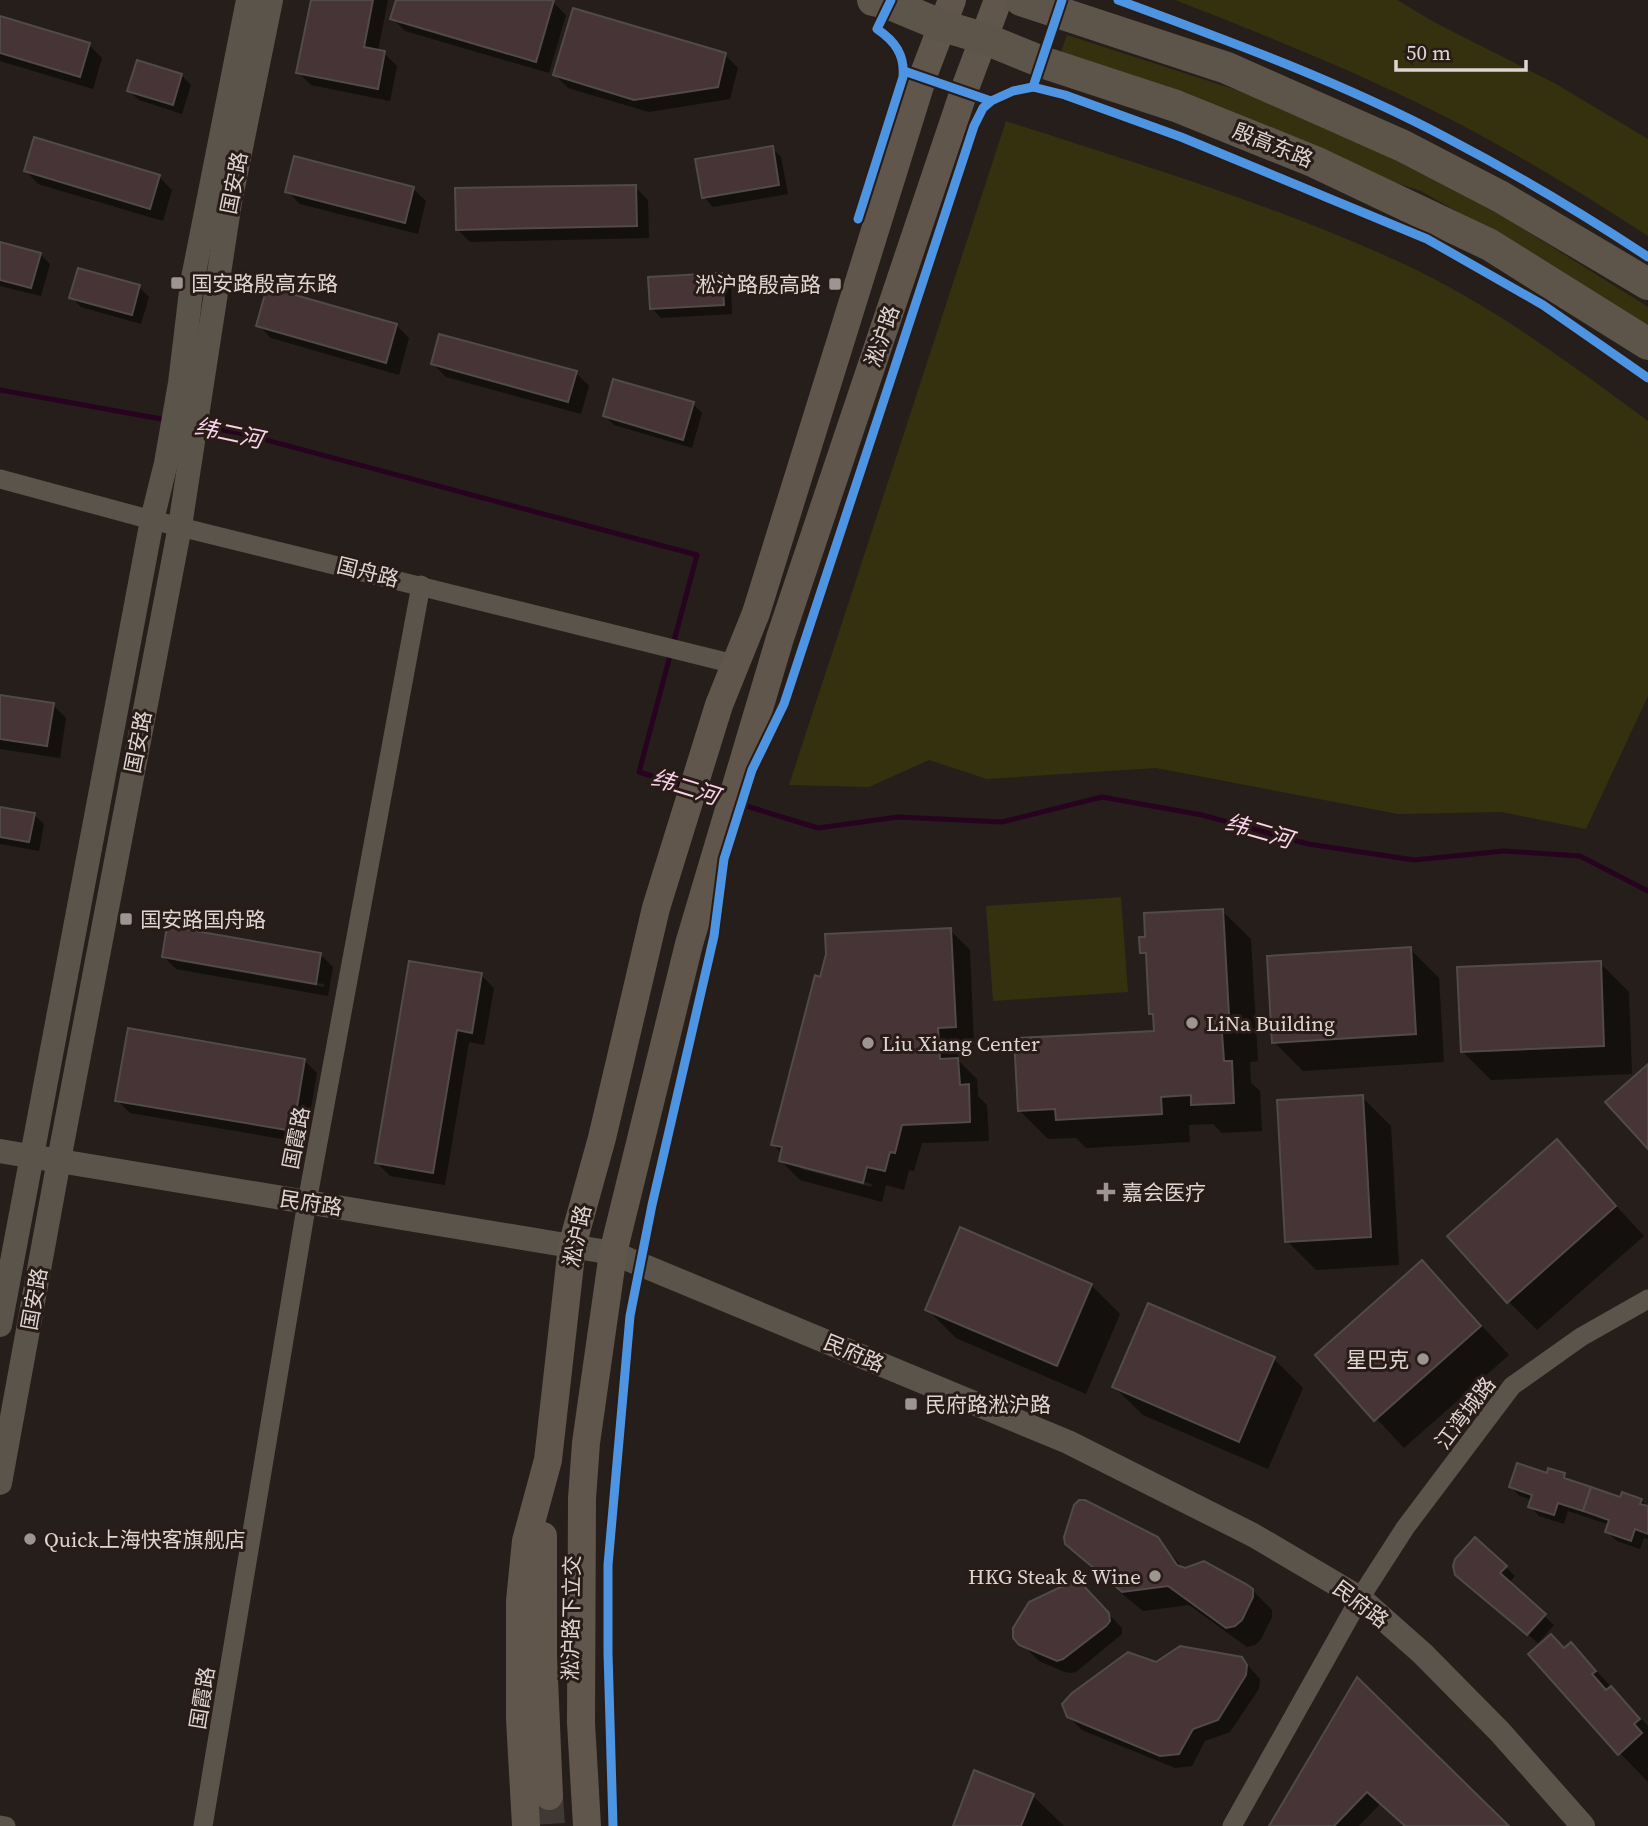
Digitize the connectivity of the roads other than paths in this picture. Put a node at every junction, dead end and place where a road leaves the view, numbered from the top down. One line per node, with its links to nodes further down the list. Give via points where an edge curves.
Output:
1 (248, 0): 10 (street, 国安路, via 192,284)
2 (271, 0): 10 (street, 国安路)
3 (873, 0): 6 (main road, 殷高东路)
4 (998, 0): 7 (main road, 淞沪路)
5 (1021, 0): 8 (main road, via 1227,68 1403,146 1501,197)
6 (948, 13): 7 (main road, 殷高东路); 16 (main road, 淞沪路, via 919,86 756,613)
7 (983, 38): 9 (main road, 殷高东路, via 1175,106 1388,195 1490,244); 17 (main road, 淞沪路)
8 (1648, 285)
9 (1648, 344)
10 (191, 386): 11 (street, 国安路)
11 (177, 464): 13 (street, 国安路); 14 (street, 国安路)
12 (0, 479): 13 (street, 国舟路)
13 (152, 520): 14 (street, 国舟路); 19 (street, 国安路)
14 (180, 526): 15 (street, 国舟路); 20 (street, 国安路)
15 (421, 585): 16 (street, 国舟路); 21 (street, 国霞路)
16 (735, 664): 17 (street); 22 (main road, 淞沪路, via 656,908)
17 (769, 674): 23 (main road, 淞沪路, via 689,944)
18 (0, 1151): 19 (street, 民府路)
19 (33, 1157): 20 (street, 民府路); 25 (street, 国安路)
20 (59, 1160): 21 (street, 民府路); 28 (street, 国安路)
21 (307, 1202): 22 (street, 民府路); 32 (street, 国霞路)
22 (572, 1246): 23 (street, 民府路); 27 (main road, 淞沪路)
23 (612, 1253): 26 (main road, 淞沪路); 29 (street, 民府路, via 1068,1442 1253,1535)
24 (1648, 1299): 29 (street, 江湾城路, via 1581,1337 1513,1386 1405,1528)
25 (0, 1325)
26 (586, 1443): 27 (main road, 淞沪路下立交, via 573,1527 570,1703 562,1795 544,1709 542,1589); 34 (main road, 淞沪路, via 581,1723)
27 (548, 1460): 33 (main road, 淞沪路, via 526,1541 520,1601)
28 (0, 1483)
29 (1360, 1598): 35 (street, 江湾城路); 36 (street, 民府路, via 1500,1732)
30 (0, 1825): 31 (street)
31 (6, 1826)
32 (204, 1826)
33 (526, 1826)
34 (587, 1826)
35 (1232, 1826)
36 (1583, 1826)

